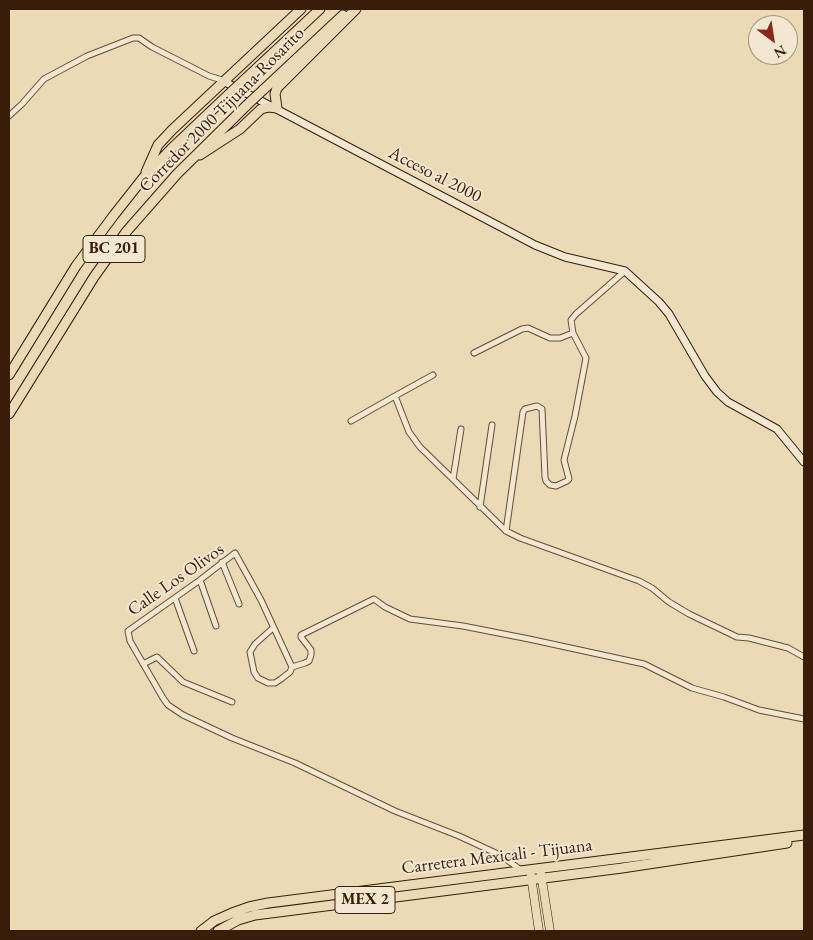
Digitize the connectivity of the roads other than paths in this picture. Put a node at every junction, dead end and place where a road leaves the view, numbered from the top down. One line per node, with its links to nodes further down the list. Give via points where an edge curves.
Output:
1 (301, 9): 5 (highway)
2 (320, 9): 9 (highway, Corredor 2000 Tijuana-Rosarito / BC 201, bridge)
3 (350, 9): 8 (highway, Corredor 2000 Tijuana-Rosarito / BC 201, bridge)
4 (356, 9): 6 (highway, via 277,88)
5 (225, 82): 6 (street, Acceso al 2000); 7 (street, Acceso al 2000, via 139,38 133,38 87,56 44,79); 9 (highway, via 164,139)
6 (277, 108): 8 (highway, via 261,110 234,133); 10 (street, Acceso al 2000, via 534,244 565,257)
7 (9, 116)
8 (191, 160): 16 (highway, Corredor 2000 Tijuana-Rosarito / BC 201, via 158,194 94,276)
9 (144, 177): 13 (highway, Corredor 2000 Tijuana-Rosarito / BC 201, via 76,266)
10 (625, 271): 11 (street, via 576,314 572,320); 20 (street, Acceso al 2000, via 669,314 717,392 728,402 777,429)
11 (573, 334): 12 (street, via 550,338 522,328); 23 (street, via 586,358 564,460 569,479 556,486 546,481 542,409 536,406 525,408)
12 (474, 353)
13 (9, 375)
14 (433, 375): 15 (street)
15 (396, 396): 17 (street); 21 (street, via 413,438)
16 (9, 414)
17 (351, 421)
18 (492, 425): 22 (street)
19 (461, 428): 21 (street)
20 (804, 462)
21 (453, 479): 22 (street)
22 (480, 507): 23 (street)
23 (506, 531): 31 (street, via 639,581 689,614 737,637 788,648)
24 (222, 562): 25 (street, Calle Los Olivos); 27 (street); 29 (street, Calle Los Olivos, via 236,554)
25 (200, 580): 26 (street, Calle Los Olivos); 28 (street)
26 (175, 598): 30 (street); 32 (street, Calle Los Olivos, via 128,632)
27 (239, 604)
28 (216, 626)
29 (273, 628): 33 (street, Calle Los Olivos); 33 (street, via 250,652 254,672 268,684 290,672)
30 (194, 651)
31 (804, 657)
32 (143, 664): 34 (street, via 156,657 183,682); 39 (street, via 168,705 183,715 395,811 460,836)
33 (292, 667): 35 (street, via 309,661 311,655 301,635 374,598 410,619 462,626 644,664 692,688 759,710)
34 (232, 702)
35 (804, 719)
36 (804, 835): 38 (highway, Carretera Mexicali - Tijuana / MEX 2)
37 (804, 841): 40 (highway, Carretera Mexicali - Tijuana / MEX 2)
38 (540, 868): 39 (highway, Carretera Mexicali - Tijuana / MEX 2); 40 (main road)
39 (525, 869): 41 (main road); 42 (highway, Carretera Mexicali - Tijuana / MEX 2, via 268,903 232,912)
40 (542, 878): 41 (highway, Carretera Mexicali - Tijuana / MEX 2); 45 (main road)
41 (531, 879): 43 (highway, Carretera Mexicali - Tijuana / MEX 2, via 255,915); 44 (main road)
42 (201, 931)
43 (218, 931)
44 (539, 931)
45 (550, 931)

